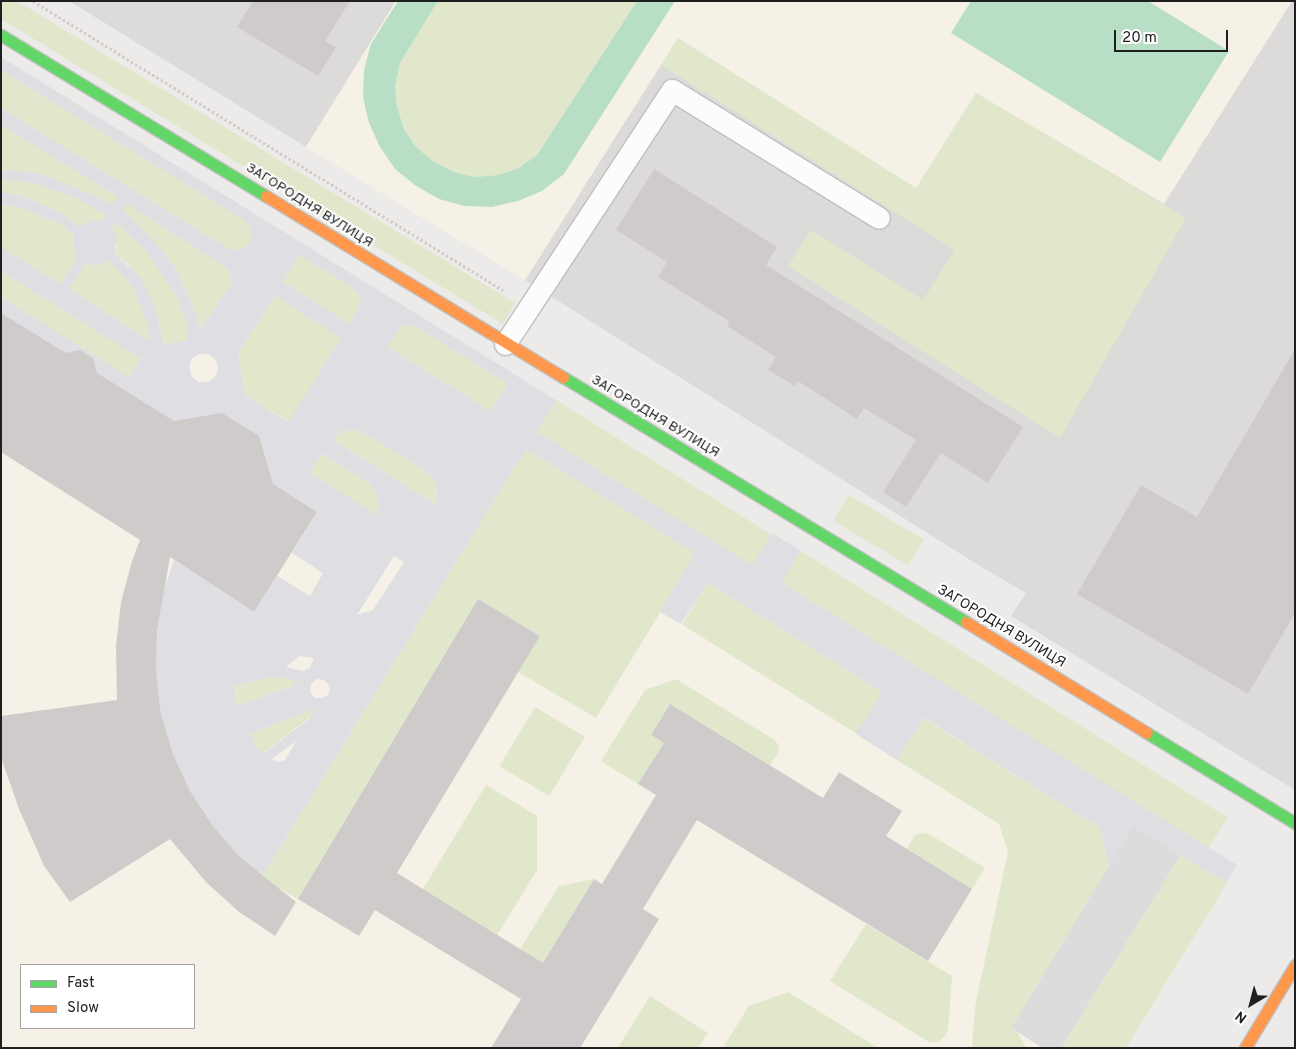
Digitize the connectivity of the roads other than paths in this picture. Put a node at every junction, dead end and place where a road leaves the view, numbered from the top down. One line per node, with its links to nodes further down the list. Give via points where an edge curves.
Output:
1 (1, 35): 3 (street, ЗАГОРОДНЯ ВУЛИЦЯ)
2 (879, 218): 3 (lane, via 672,90)
3 (505, 344): 4 (street, ЗАГОРОДНЯ ВУЛИЦЯ)
4 (1295, 823)
5 (1295, 965): 6 (street)
6 (1245, 1048)

